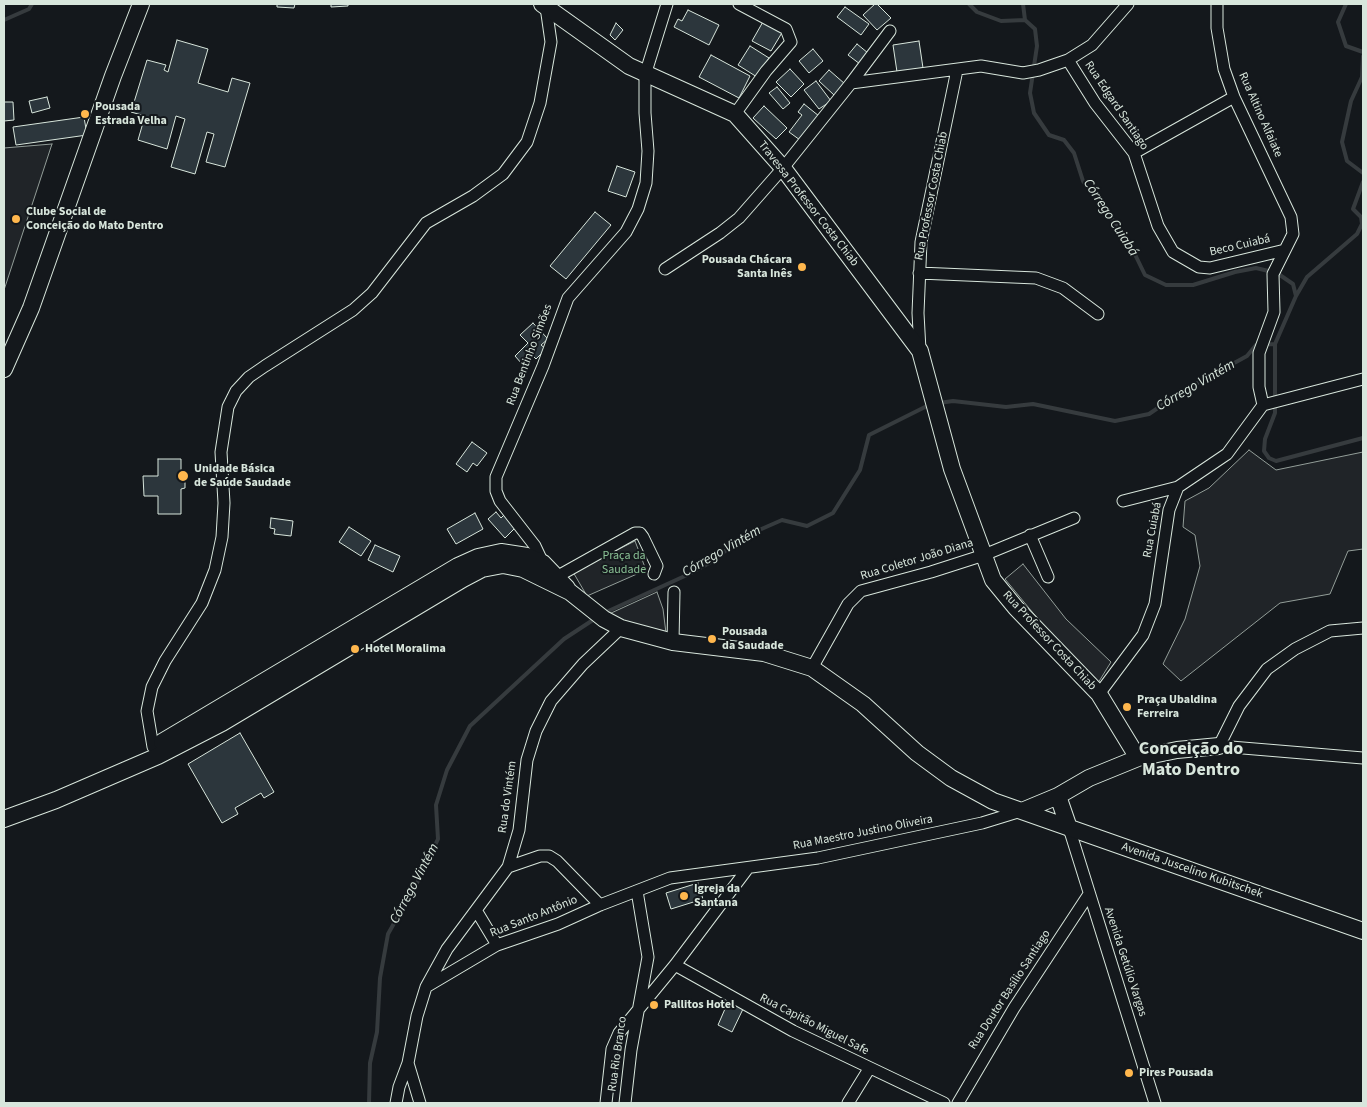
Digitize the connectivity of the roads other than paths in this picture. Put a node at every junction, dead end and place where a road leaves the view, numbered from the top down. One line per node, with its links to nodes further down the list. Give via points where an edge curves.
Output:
1 (141, 4): 22 (main road, via 112,76 31,308)
2 (667, 4): 10 (street, Rua Bentinho Simões)
3 (739, 4): 13 (street, via 786,29 791,42)
4 (1128, 4): 8 (street, via 1092,45)
5 (1216, 4): 12 (street, Rua Altino Alfaiate, via 1224,69)
6 (544, 6): 10 (main road, Travessa Professor Costa Chiab); 42 (street, via 551,42 540,103 528,142 503,174 426,223 372,293 353,310 264,366 236,391 228,407 221,452 224,504 222,538 215,570 202,603 165,660 152,687 147,711)
7 (890, 31): 11 (street)
8 (1068, 60): 9 (street, via 1023,73 981,66); 14 (street, Rua Edgard Santiago, via 1095,103)
9 (957, 70): 11 (street); 19 (street, Rua Professor Costa Chiab, via 921,242)
10 (645, 75): 13 (main road, Travessa Professor Costa Chiab); 30 (street, Rua Bentinho Simões, via 648,151 646,183 638,209 626,232 568,298 496,477 500,501 535,546)
11 (851, 84): 15 (street)
12 (1234, 97): 14 (street); 16 (street, Rua Altino Alfaiate, via 1291,217 1293,234)
13 (735, 114): 15 (main road, Travessa Professor Costa Chiab)
14 (1134, 153): 17 (street, Rua Edgard Santiago, via 1158,226)
15 (783, 168): 18 (street, via 739,218); 21 (main road, Travessa Professor Costa Chiab)
16 (1286, 248): 17 (street, Beco Cuiabá, via 1210,268 1199,267); 24 (street, via 1274,271 1274,312 1259,353 1259,387)
17 (1172, 252)
18 (665, 269)
19 (919, 273): 20 (street, via 1036,278 1062,288); 21 (street, Rua Professor Costa Chiab)
20 (1098, 314)
21 (920, 351): 29 (main road, Rua Professor Costa Chiab, via 958,487)
22 (4, 369)
23 (1363, 376): 24 (street)
24 (1268, 403): 25 (street, via 1227,454)
25 (1178, 487): 26 (street); 40 (street, Rua Cuiabá, via 1169,510 1155,604 1146,628)
26 (1123, 501)
27 (1074, 518): 28 (street, Rua Coletor João Diana)
28 (1030, 535): 29 (street, Rua Coletor João Diana); 32 (street)
29 (984, 555): 38 (street, Rua Coletor João Diana, via 861,591 848,604); 40 (main road, Rua Professor Costa Chiab, via 993,580 1016,608)
30 (543, 563): 33 (main road); 39 (main road, via 501,552 458,566)
31 (654, 574): 33 (street, via 657,566 643,537 635,533)
32 (1048, 577)
33 (552, 579): 35 (main road); 39 (main road, via 503,565 482,569)
34 (674, 592): 37 (street)
35 (620, 628): 37 (main road); 50 (street, Rua do Vintém, via 582,664 551,701 536,731 526,760 518,830)
36 (1363, 628): 41 (street, via 1330,630 1267,669 1240,706)
37 (673, 642): 38 (main road, Avenida Juscelino Kubitschek, via 764,653)
38 (812, 668): 47 (main road, Avenida Juscelino Kubitschek, via 863,704 951,778 993,801)
39 (262, 692): 42 (main road); 45 (main road, via 222,723 158,756)
40 (1100, 694): 43 (main road)
41 (1219, 746): 43 (main road); 44 (street)
42 (154, 747): 45 (main road)
43 (1138, 758): 46 (main road, via 1089,778)
44 (1363, 758)
45 (109, 776): 48 (main road)
46 (1058, 796): 47 (main road); 49 (main road)
47 (1022, 811): 49 (main road, Avenida Juscelino Kubitschek); 51 (street, Rua Maestro Justino Oliveira, via 982,823 818,858)
48 (4, 819)
49 (1069, 828): 53 (street, Avenida Getúlio Vargas); 56 (main road, Avenida Juscelino Kubitschek)
50 (508, 867): 54 (street, Rua Santo Antônio, via 549,856); 55 (street, Rua do Vintém)
51 (748, 868): 52 (street, Rua Maestro Justino Oliveira, via 670,878); 58 (street)
52 (637, 891): 54 (street, Rua Santo Antônio); 60 (street, Rua Rio Branco, via 648,957)
53 (1089, 894): 69 (street, Rua Doutor Basílio Santiago, via 1014,1008); 70 (street, Avenida Getúlio Vargas)
54 (600, 905): 57 (street, Rua Santo Antônio, via 558,924)
55 (476, 910): 57 (street); 59 (street, Rua do Vintém, via 447,948)
56 (1363, 931)
57 (497, 945): 59 (street, Rua Santo Antônio)
58 (676, 965): 60 (street); 62 (street, Rua Capitão Miguel Safe, via 793,1031)
59 (426, 988): 61 (street, Rua do Vintém)
60 (638, 1008): 65 (street, via 619,1033 612,1049); 66 (street, Rua Rio Branco)
61 (408, 1063): 63 (street, Rua do Vintém); 64 (street, Rua do Vintém)
62 (869, 1069): 67 (street); 68 (street, Rua Capitão Miguel Safe)
63 (396, 1103)
64 (420, 1103)
65 (606, 1103)
66 (625, 1103)
67 (848, 1103)
68 (944, 1103)
69 (958, 1103)
70 (1155, 1103)

